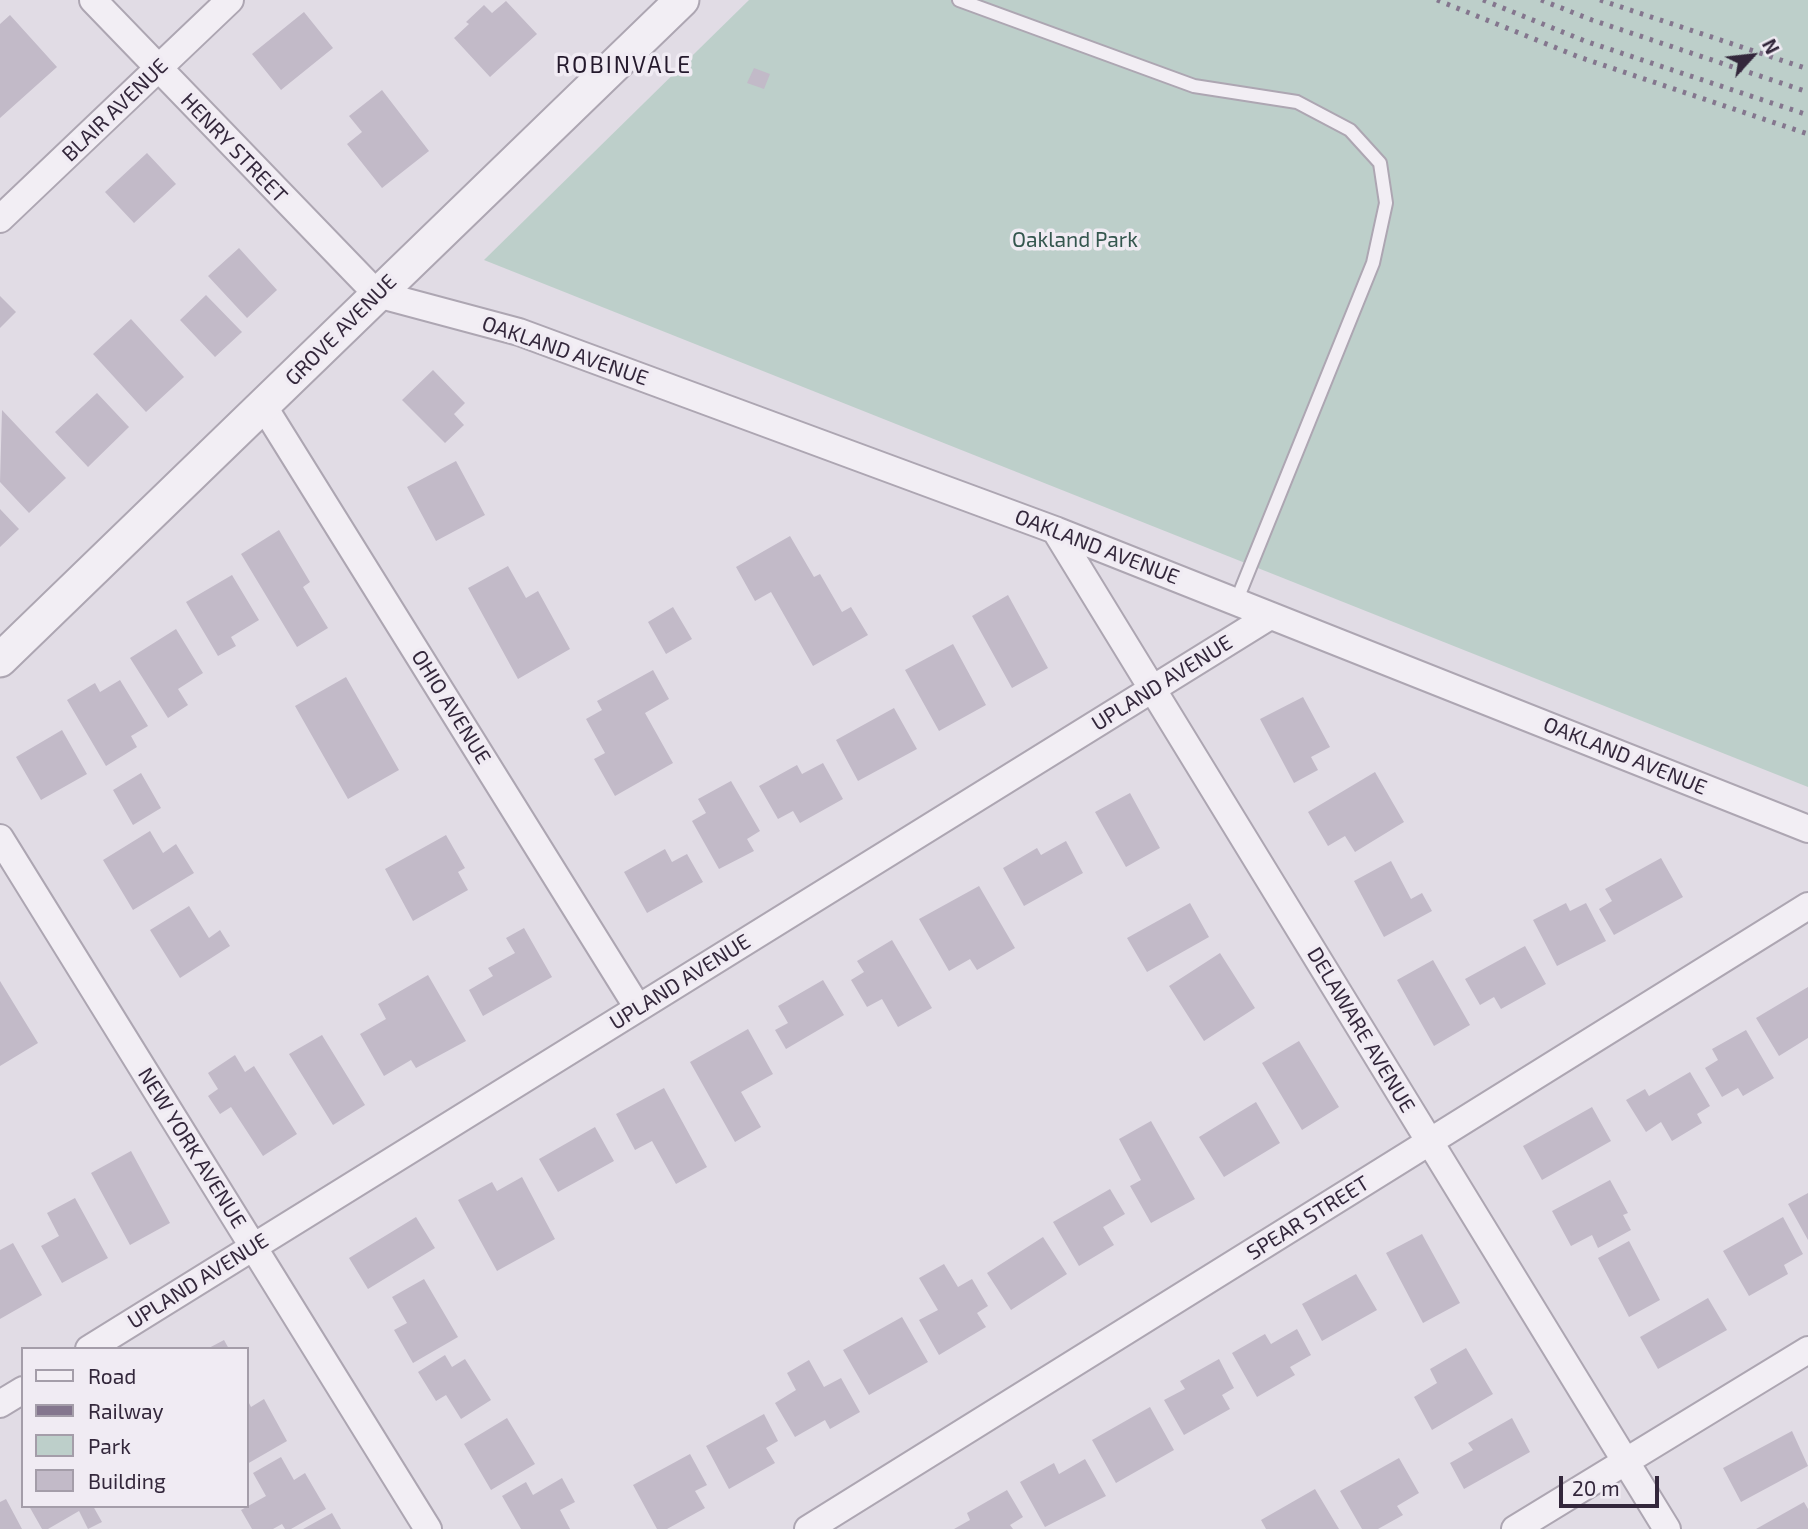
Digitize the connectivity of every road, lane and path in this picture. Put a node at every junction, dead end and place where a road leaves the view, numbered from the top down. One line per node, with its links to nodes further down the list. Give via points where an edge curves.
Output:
1 (93, 0): 5 (street, HENRY STREET)
2 (230, 0): 5 (street, BLAIR AVENUE)
3 (682, 0): 7 (street, GROVE AVENUE)
4 (959, 0): 10 (lane, via 1194,86 1297,102 1350,130 1380,163 1386,203 1373,263)
5 (158, 69): 6 (street, BLAIR AVENUE); 7 (street, HENRY STREET)
6 (0, 219)
7 (377, 294): 8 (street, GROVE AVENUE); 9 (street, OAKLAND AVENUE, via 519,332)
8 (264, 407): 12 (street, GROVE AVENUE); 17 (street, OHIO AVENUE)
9 (1055, 530): 10 (street, OAKLAND AVENUE); 13 (street, DELAWARE AVENUE)
10 (1236, 602): 11 (street, OAKLAND AVENUE)
11 (1270, 616): 13 (street, UPLAND AVENUE); 14 (street, OAKLAND AVENUE)
12 (0, 660)
13 (1152, 689): 17 (street, UPLAND AVENUE); 18 (street, DELAWARE AVENUE)
14 (1808, 829)
15 (0, 838): 19 (street, NEW YORK AVENUE)
16 (1808, 906): 18 (street, SPEAR STREET)
17 (638, 1008): 19 (street, UPLAND AVENUE)
18 (1429, 1142): 24 (street, DELAWARE AVENUE); 26 (street, SPEAR STREET)
19 (253, 1247): 20 (street, UPLAND AVENUE); 25 (street, NEW YORK AVENUE)
20 (92, 1347)
21 (1808, 1350): 24 (street)
22 (21, 1391): 23 (street)
23 (0, 1404)
24 (1624, 1462): 27 (street); 28 (street, DELAWARE AVENUE)
25 (428, 1529)
26 (808, 1529)
27 (1515, 1529)
28 (1667, 1529)

